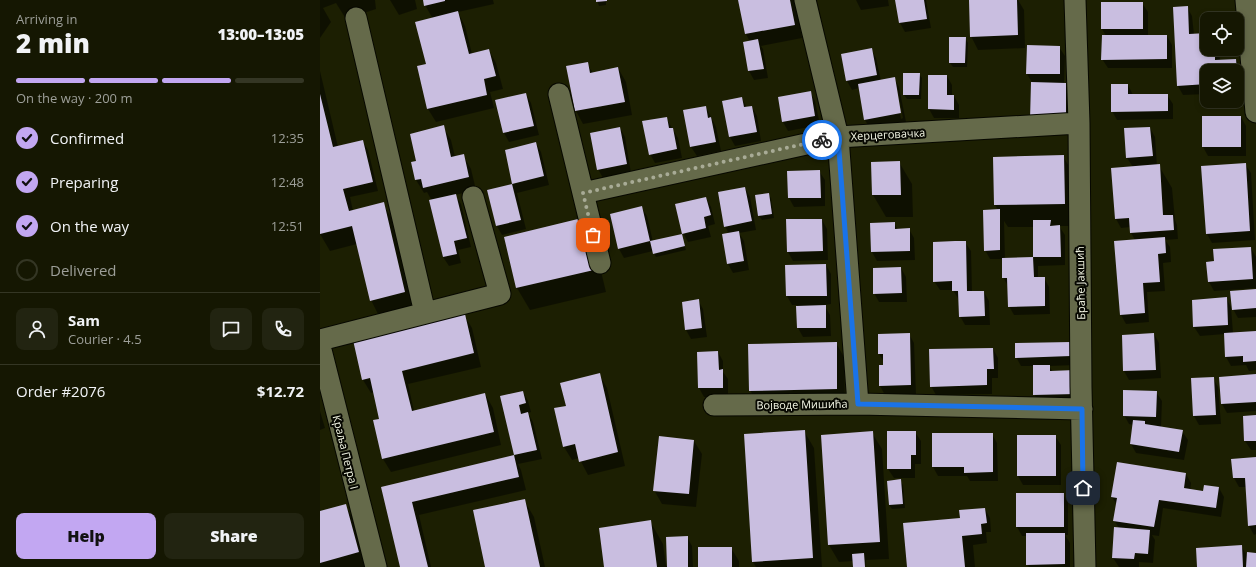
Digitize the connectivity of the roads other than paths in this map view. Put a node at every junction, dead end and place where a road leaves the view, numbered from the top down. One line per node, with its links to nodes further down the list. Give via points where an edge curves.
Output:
1 (805, 0): 8 (street)
2 (1074, 0): 7 (street, Браће Јакшић)
3 (1246, 0): 6 (street)
4 (356, 18): 12 (street)
5 (559, 94): 9 (street)
6 (1256, 112)
7 (1079, 123): 8 (street, Херцеговачка); 17 (street, Браће Јакшић)
8 (838, 137): 9 (street, Херцеговачка); 15 (street)
9 (583, 193): 11 (street)
10 (473, 197): 12 (street, via 500,294)
11 (600, 263)
12 (425, 313): 13 (street)
13 (320, 340)
14 (320, 346): 18 (street, Краља Петра I)
15 (858, 404): 16 (street, Војводе Мишића); 17 (street, Војводе Мишића)
16 (714, 405)
17 (1082, 409): 19 (street, Браће Јакшић)
18 (373, 564)
19 (1085, 567)

